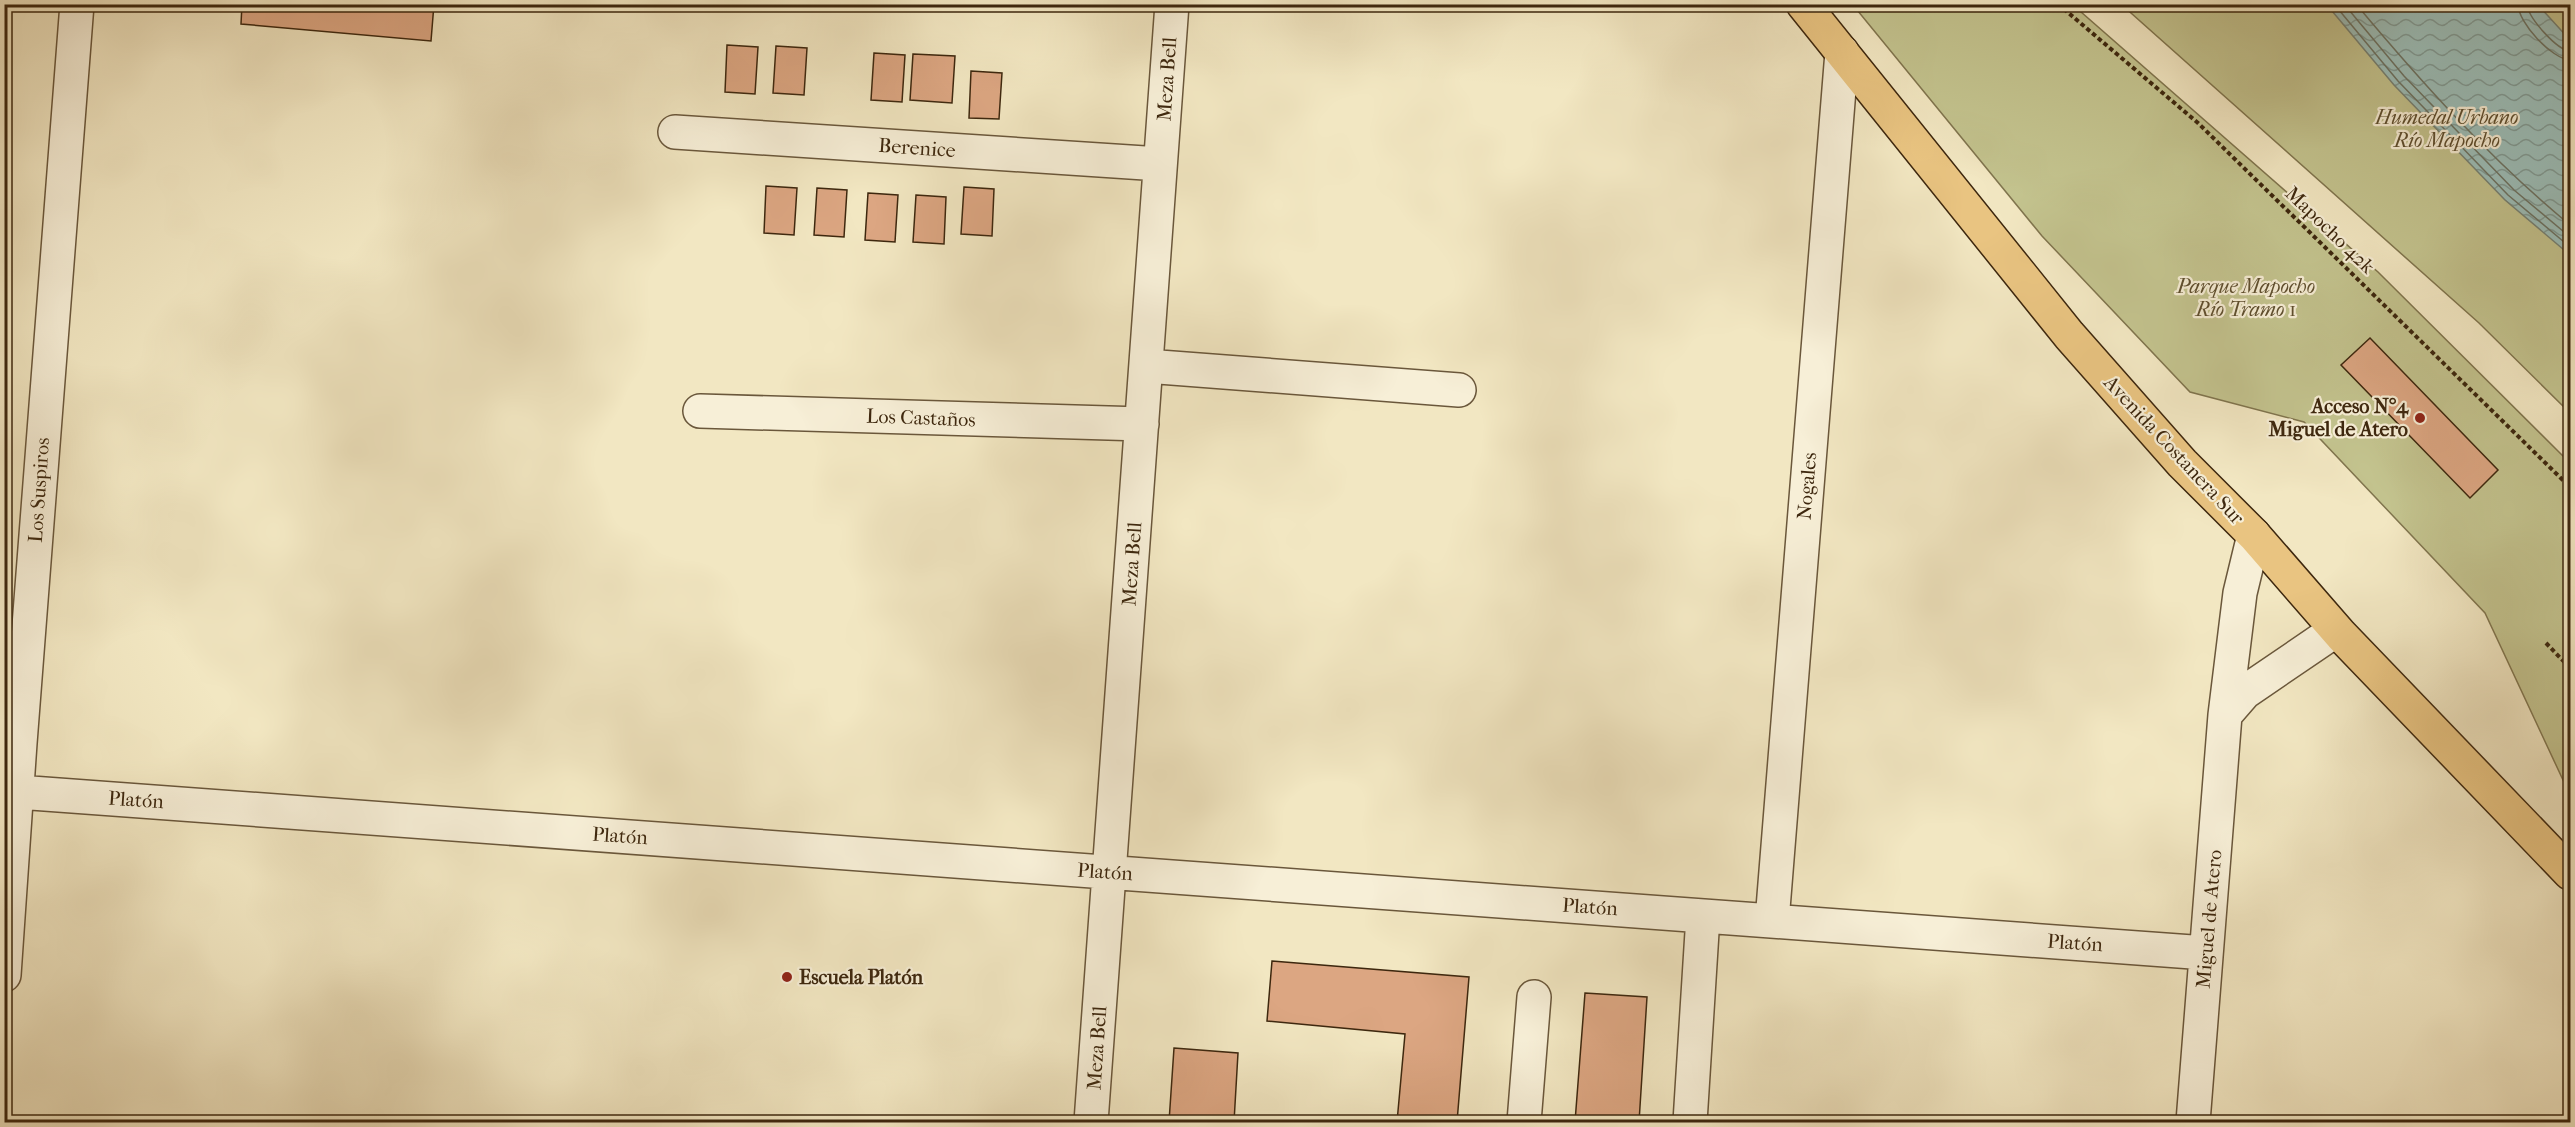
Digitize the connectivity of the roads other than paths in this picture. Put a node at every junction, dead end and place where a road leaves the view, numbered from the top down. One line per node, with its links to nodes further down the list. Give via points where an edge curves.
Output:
1 (77, 4): 14 (street, Los Suspiros)
2 (1172, 4): 6 (street, Meza Bell)
3 (1803, 4): 4 (main road, Avenida Costanera Sur)
4 (1842, 52): 11 (main road, Avenida Costanera Sur, via 2069,335 2182,463); 18 (street, Nogales)
5 (675, 132): 6 (street, Berenice)
6 (1160, 164): 7 (street, Meza Bell)
7 (1146, 366): 8 (street); 10 (street, Meza Bell)
8 (1459, 390)
9 (700, 411): 10 (street, Los Castaños)
10 (1142, 424): 15 (street, Meza Bell)
11 (2254, 535): 12 (main road, Avenida Costanera Sur); 13 (street, Miguel de Atero, via 2238,603)
12 (2336, 630): 13 (street, via 2245,692); 16 (main road, Avenida Costanera Sur)
13 (2225, 715): 19 (street, Miguel de Atero)
14 (11, 791): 15 (street, Platón); 20 (street, Los Suspiros)
15 (1109, 872): 17 (street, Platón); 22 (street, Meza Bell)
16 (2571, 873)
17 (1703, 916): 18 (street, Platón); 24 (street)
18 (1772, 921): 19 (street, Platón)
19 (2206, 953): 25 (street, Miguel de Atero)
20 (4, 975)
21 (1534, 997): 23 (street)
22 (1091, 1122)
23 (1524, 1122)
24 (1689, 1122)
25 (2193, 1122)

